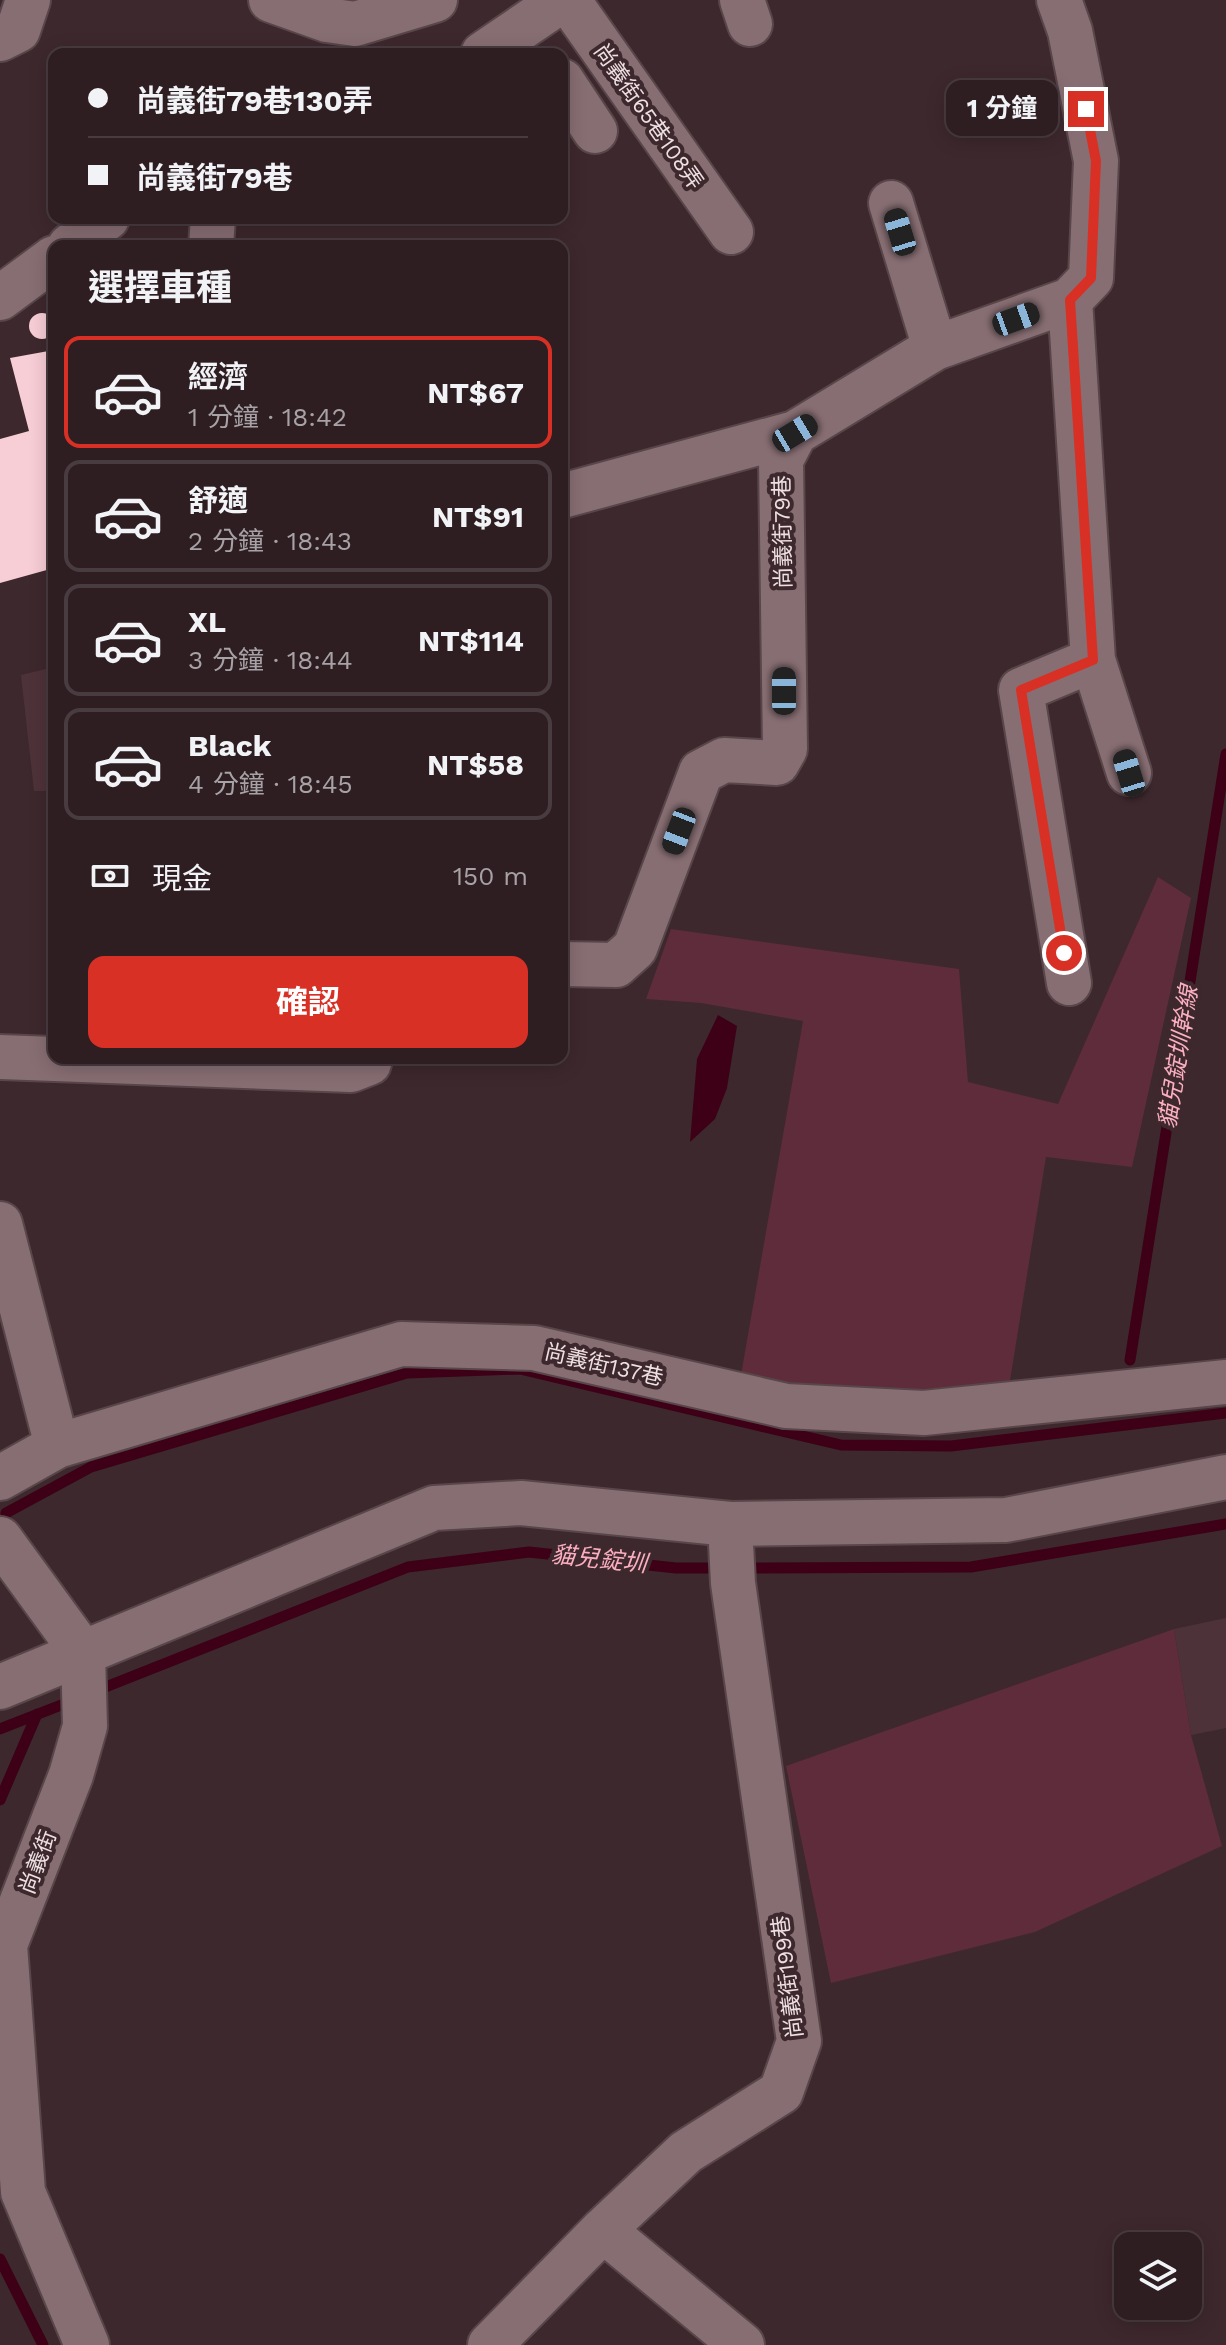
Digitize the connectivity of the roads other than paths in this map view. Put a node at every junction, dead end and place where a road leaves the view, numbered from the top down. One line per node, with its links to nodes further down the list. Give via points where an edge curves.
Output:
1 (28, 0): 6 (street, via 18,30)
2 (271, 0): 3 (street, via 355,24)
3 (435, 0)
4 (1059, 0): 16 (street, via 1096,161 1091,278)
5 (546, 15): 7 (street); 12 (street, 尚義街65巷108弄)
6 (0, 39)
7 (493, 48)
8 (568, 90): 9 (street)
9 (595, 131)
10 (891, 203): 17 (street)
11 (99, 224): 13 (street)
12 (731, 232)
13 (78, 240)
14 (48, 262): 15 (street)
15 (0, 298)
16 (1070, 300): 17 (street); 20 (street)
17 (935, 348): 18 (street)
18 (795, 433): 19 (street); 22 (street, 尚義街79巷, via 781,460 785,749 777,763 724,760 701,772 635,948 616,965)
19 (568, 494)
20 (1093, 660): 21 (street); 23 (street, via 1021,690)
21 (1129, 773)
22 (568, 964)
23 (1069, 983)
24 (0, 1057): 25 (street)
25 (48, 1059)
26 (189, 1064): 27 (street, via 351,1070)
27 (366, 1064)
28 (0, 1224): 30 (street)
29 (1226, 1382): 30 (street, 尚義街137巷, via 924,1413 786,1406 534,1348 401,1344)
30 (57, 1446): 32 (street, 尚義街137巷)
31 (1226, 1477): 33 (street, via 1006,1520)
32 (0, 1478)
33 (730, 1524): 35 (street, via 521,1503 434,1508); 37 (street, 尚義街199巷, via 733,1583 799,2041 781,2092 686,2152)
34 (0, 1539): 35 (street)
35 (83, 1653): 36 (street); 38 (street, 尚義街, via 85,1726 5,1945 23,2192)
36 (0, 1687)
37 (603, 2230): 39 (street, 尚義街199巷); 40 (street)
38 (87, 2345)
39 (490, 2345)
40 (742, 2345)

